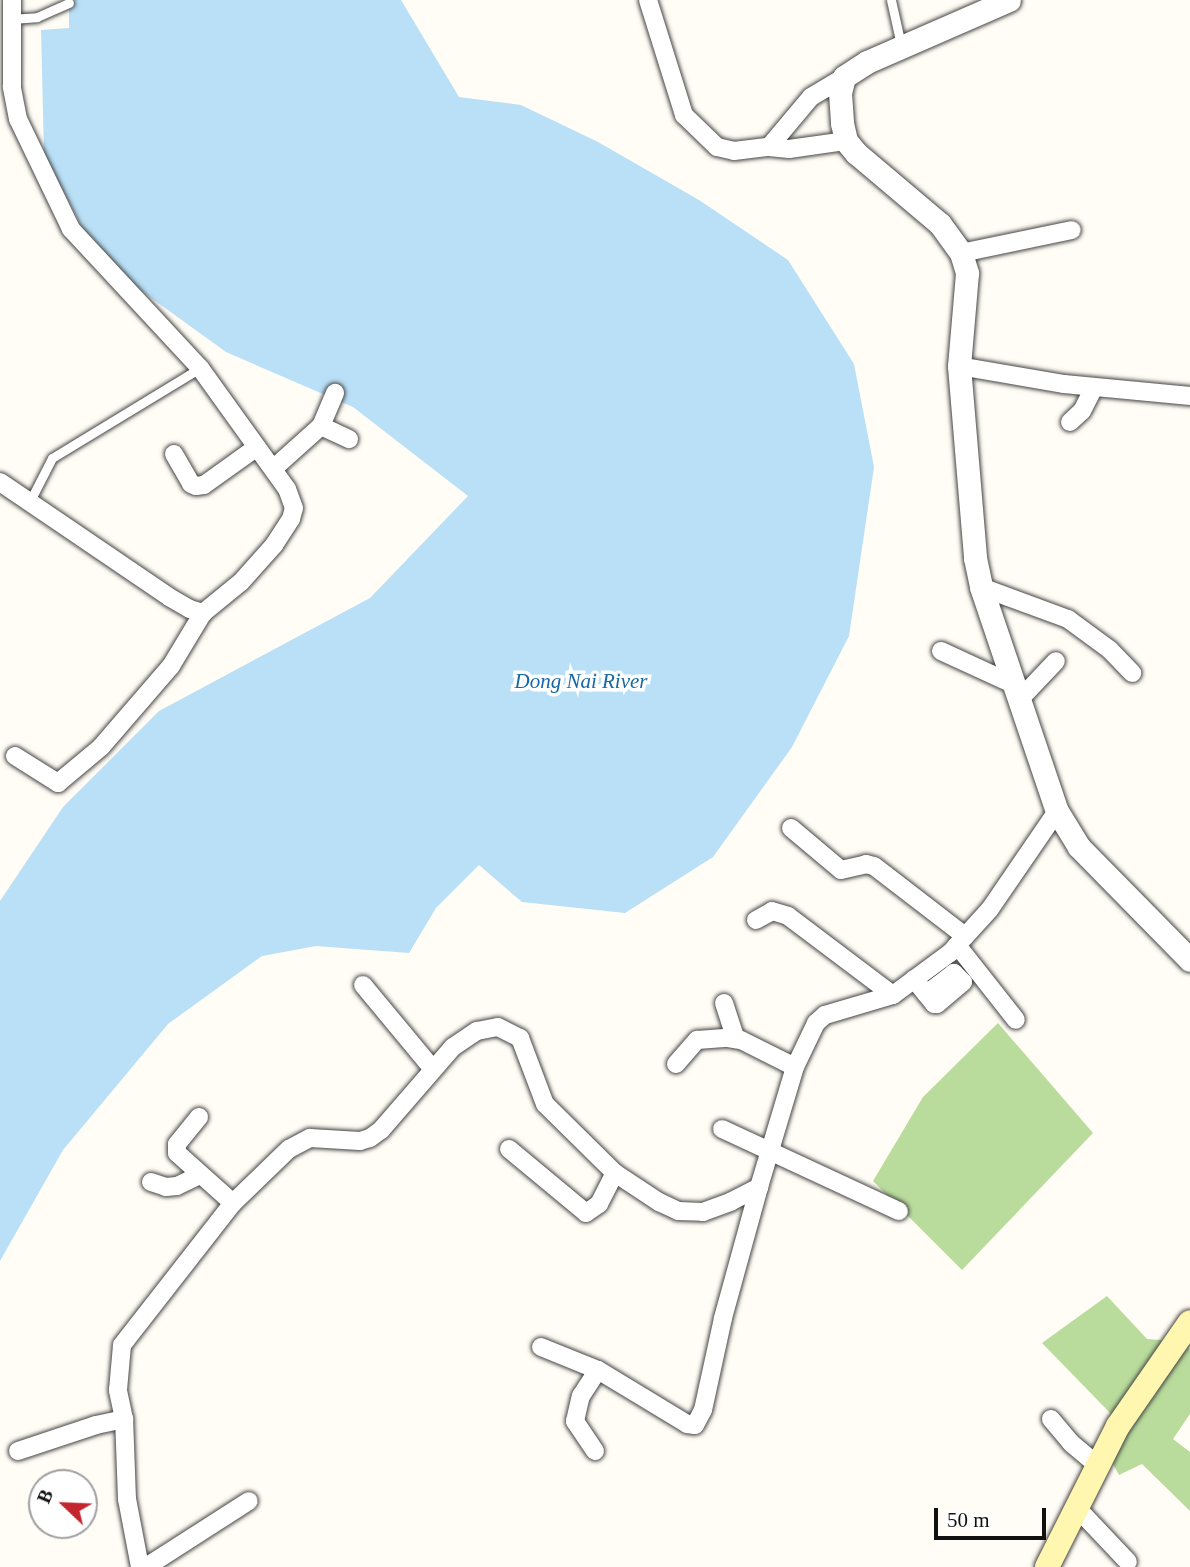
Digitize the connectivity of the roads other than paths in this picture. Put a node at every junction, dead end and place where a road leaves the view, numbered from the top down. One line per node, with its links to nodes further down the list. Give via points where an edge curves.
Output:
1 (12, 0): 6 (street)
2 (648, 0): 11 (street, via 675,94 693,126 717,147 734,151)
3 (891, 0): 7 (lane)
4 (1009, 0): 7 (street)
5 (69, 3): 6 (lane)
6 (7, 27): 9 (street)
7 (902, 47): 8 (street)
8 (844, 77): 10 (street, via 839,106); 11 (street, via 811,97)
9 (7, 101): 15 (street, via 71,229)
10 (846, 141): 11 (street, via 789,149); 13 (street, via 940,224)
11 (769, 147)
12 (1072, 230): 13 (street)
13 (961, 253): 14 (street, via 967,273)
14 (959, 366): 16 (street); 27 (street)
15 (200, 368): 22 (street); 26 (lane, via 52,458)
16 (1094, 387): 18 (street); 19 (street, via 1082,411)
17 (335, 393): 20 (street)
18 (1190, 396)
19 (1070, 422)
20 (321, 426): 21 (street); 24 (street)
21 (349, 439)
22 (257, 447): 23 (street, via 196,486); 24 (street)
23 (174, 454)
24 (273, 469): 28 (street, via 292,500 291,519 241,582)
25 (0, 482): 26 (street)
26 (30, 501): 28 (street, via 169,597)
27 (981, 587): 31 (street, via 1068,619); 32 (street)
28 (203, 613): 33 (street, via 171,666 101,747 58,783)
29 (941, 650): 32 (street)
30 (1056, 661): 32 (street)
31 (1132, 673)
32 (1017, 692): 34 (street)
33 (15, 756)
34 (1057, 811): 37 (street, via 990,909); 38 (street, via 1079,847)
35 (791, 828): 37 (street, via 841,870 874,866)
36 (756, 920): 42 (street, via 772,911 788,916)
37 (961, 940): 39 (street); 44 (street)
38 (1190, 960)
39 (914, 979): 41 (street); 42 (street)
40 (363, 985): 48 (street)
41 (926, 994)
42 (893, 995): 47 (street, via 825,1015 810,1031)
43 (724, 1003): 45 (street)
44 (1016, 1020)
45 (736, 1039): 46 (street, via 698,1040); 47 (street)
46 (676, 1064)
47 (795, 1067): 52 (street)
48 (432, 1068): 53 (street, via 467,1036 488,1027 508,1031 525,1047 545,1104); 57 (street, via 370,1138 323,1137 298,1143)
49 (199, 1117): 54 (street, via 177,1144 177,1153)
50 (722, 1129): 52 (street)
51 (509, 1149): 53 (street, via 586,1213 599,1204)
52 (770, 1152): 56 (street); 58 (street)
53 (615, 1173): 56 (street, via 659,1202 689,1213 730,1202)
54 (200, 1175): 55 (street, via 177,1186); 57 (street)
55 (151, 1182)
56 (759, 1187): 61 (street, via 695,1425)
57 (233, 1203): 62 (street, via 122,1346 117,1381)
58 (899, 1211)
59 (1190, 1322): 66 (main road, via 1118,1426)
60 (541, 1347): 61 (street)
61 (598, 1370): 65 (street, via 581,1396 575,1421)
62 (124, 1419): 64 (street); 70 (street, via 127,1499)
63 (1051, 1419): 66 (street)
64 (18, 1451)
65 (595, 1451)
66 (1098, 1466): 68 (main road)
67 (248, 1501): 71 (street)
68 (1077, 1508): 69 (street); 72 (main road)
69 (1128, 1562)
70 (140, 1567)
71 (146, 1567)
72 (1047, 1567)

